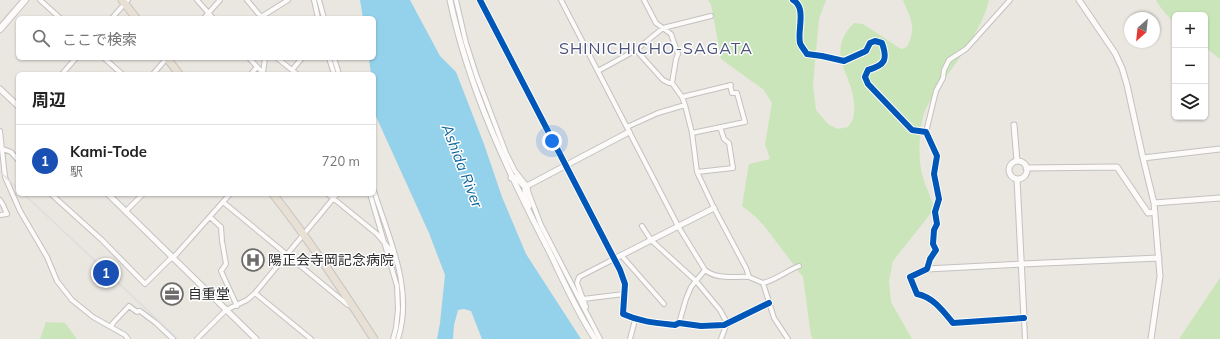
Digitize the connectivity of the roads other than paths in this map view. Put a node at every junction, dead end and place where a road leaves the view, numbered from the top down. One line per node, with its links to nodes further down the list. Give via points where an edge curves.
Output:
1 (25, 0): 32 (main road)
2 (40, 0): 21 (street)
3 (197, 0): 20 (street)
4 (220, 0): 20 (street)
5 (247, 0): 26 (street)
6 (288, 0): 27 (street)
7 (314, 0): 28 (street)
8 (319, 0): 29 (street)
9 (450, 0): 76 (street, via 473,81)
10 (456, 0): 19 (street)
11 (460, 0): 19 (street)
12 (480, 0): 73 (street)
13 (562, 0): 46 (street)
14 (644, 0): 31 (street, via 656,23)
15 (793, 0): 66 (street, via 797,2 800,12 800,43 806,54 844,61 866,51 870,43 882,43 885,51 884,62 879,67 868,70 865,76 868,84 912,130)
16 (1010, 0): 66 (street, via 966,49 949,60 936,91)
17 (1079, 0): 71 (street, via 1115,53 1122,68)
18 (125, 1): 22 (street); 23 (highway)
19 (457, 5): 78 (street, via 466,43 488,107 514,171)
20 (208, 13): 24 (street); 25 (street)
21 (58, 16)
22 (114, 16)
23 (135, 16)
24 (206, 16)
25 (211, 16)
26 (260, 16)
27 (265, 16)
28 (318, 16)
29 (323, 16)
30 (711, 16): 31 (street)
31 (663, 28): 33 (street); 57 (street, via 671,34 678,54)
32 (0, 29)
33 (636, 50): 46 (street); 57 (street, via 664,80)
34 (74, 60): 47 (street)
35 (106, 60): 48 (street)
36 (165, 60): 49 (street)
37 (168, 60): 50 (highway)
38 (251, 60): 44 (street)
39 (265, 60): 53 (street)
40 (280, 60): 45 (street)
41 (300, 60): 45 (street)
42 (330, 60): 55 (street)
43 (335, 60): 56 (street)
44 (257, 67): 51 (street); 52 (street)
45 (292, 70): 54 (street)
46 (598, 71): 64 (street)
47 (64, 72)
48 (120, 72)
49 (155, 72)
50 (178, 72)
51 (253, 72)
52 (261, 72)
53 (263, 72)
54 (294, 72)
55 (333, 72)
56 (338, 72)
57 (672, 82): 59 (street)
58 (0, 88): 60 (street)
59 (682, 97): 61 (street); 63 (street, via 731,85 732,93 737,93 745,122)
60 (16, 104)
61 (685, 105): 64 (street, via 658,113); 67 (street)
62 (1014, 125): 72 (street)
63 (720, 127): 67 (street); 75 (street, via 724,139 729,143 732,168)
64 (628, 129): 73 (street); 99 (street)
65 (0, 131): 68 (street)
66 (926, 132): 112 (street, via 937,156 934,174 939,199 935,212 937,224 933,244 936,250)
67 (692, 133): 75 (street)
68 (2, 149): 70 (street, via 11,152); 129 (street, via 5,177 57,281 72,300)
69 (1220, 149): 71 (street)
70 (16, 158)
71 (1143, 158): 91 (street)
72 (1017, 162): 74 (street, via 1024,164); 77 (street, via 1009,169 1010,175)
73 (566, 166): 78 (street); 108 (street)
74 (1026, 168): 77 (street, via 1025,176); 95 (street, via 1117,167 1148,213)
75 (697, 172): 92 (street)
76 (512, 178): 78 (street, via 516,177); 93 (street)
77 (1017, 179): 109 (street)
78 (526, 186): 93 (street); 124 (street, via 541,225)
79 (53, 196): 106 (street, via 102,240 145,284)
80 (110, 196): 94 (street)
81 (141, 196): 94 (street)
82 (228, 196): 90 (street)
83 (275, 196): 100 (highway)
84 (330, 196): 87 (street)
85 (371, 196): 102 (street)
86 (376, 196): 104 (street)
87 (333, 198): 100 (street); 102 (street)
88 (1220, 198): 91 (street)
89 (0, 200): 96 (street, via 7,214)
90 (223, 202): 97 (street); 103 (street)
91 (1154, 203): 95 (street)
92 (714, 208): 99 (street); 113 (street)
93 (527, 209): 138 (street)
94 (126, 211): 106 (street)
95 (1156, 212): 107 (street)
96 (0, 215)
97 (210, 217): 106 (street); 122 (street, via 221,227 226,264 221,270)
98 (642, 226): 101 (street)
99 (678, 226): 101 (street); 111 (street)
100 (304, 233): 103 (street); 120 (highway)
101 (651, 240): 105 (street); 114 (street)
102 (385, 243): 104 (street); 136 (street, via 397,286 398,308)
103 (287, 254): 116 (street); 120 (street, via 348,305)
104 (395, 254): 137 (street, via 404,299 404,314)
105 (621, 255): 108 (street); 121 (street)
106 (173, 258): 123 (street)
107 (1159, 258): 109 (street); 144 (street, via 1160,276)
108 (614, 259): 117 (street, via 625,284); 118 (street, via 579,277 577,283)
109 (1022, 264): 112 (street); 125 (street)
110 (799, 266): 115 (street)
111 (705, 270): 113 (street, via 721,278); 114 (street)
112 (927, 270): 125 (street, via 910,277 917,294 924,295 938,305 953,323)
113 (749, 277): 115 (street)
114 (696, 281): 127 (street, via 686,299); 128 (street, via 720,310)
115 (763, 283): 119 (street)
116 (255, 292): 122 (street); 134 (street)
117 (624, 294): 118 (street); 126 (street, via 623,314)
118 (583, 299): 124 (street)
119 (769, 303): 128 (street); 142 (street, via 774,318)
120 (351, 304): 135 (highway)
121 (664, 304)
122 (237, 306): 123 (street)
123 (226, 310): 132 (street); 133 (street)
124 (588, 316): 139 (street)
125 (1024, 318): 143 (street)
126 (635, 320): 127 (street, via 675,325); 140 (street)
127 (679, 323): 128 (street, via 701,326)
128 (727, 323): 141 (street)
129 (111, 328): 130 (street, via 126,335); 131 (street, via 129,306 156,323)
130 (128, 339)
131 (173, 339)
132 (197, 339)
133 (256, 339)
134 (311, 339)
135 (374, 339)
136 (393, 339)
137 (398, 339)
138 (595, 339)
139 (600, 339)
140 (630, 339)
141 (721, 339)
142 (788, 339)
143 (1025, 339)
144 (1151, 339)

